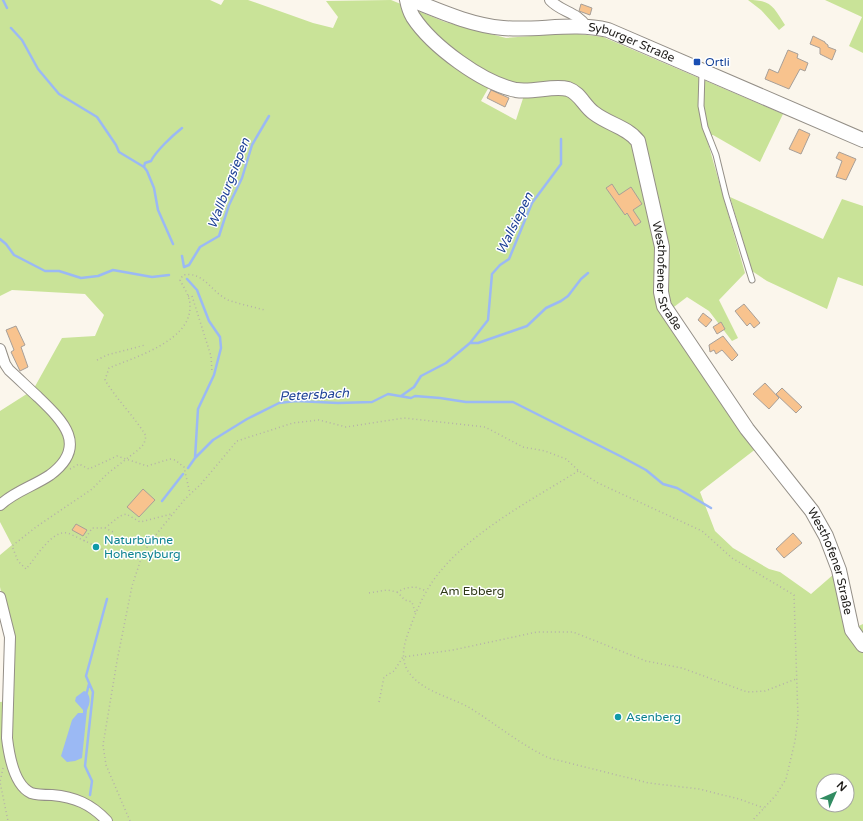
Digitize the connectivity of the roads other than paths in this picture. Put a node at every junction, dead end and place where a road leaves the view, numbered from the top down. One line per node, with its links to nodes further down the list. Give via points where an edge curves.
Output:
1 (406, 0): 11 (street, Westhofener Straße, via 412,16 428,35 471,71 515,90 532,92 555,88 577,93 593,112 638,140 662,248 661,292 664,306 747,429 812,511 826,536 839,570 852,630)
2 (412, 0): 4 (street, Syburger Straße, via 466,21 488,26)
3 (550, 0): 4 (street, via 558,7 578,16)
4 (586, 26): 5 (street, Syburger Straße, via 621,34)
5 (703, 71): 6 (street, Syburger Straße); 7 (lane, via 701,106 705,127 716,155)
6 (863, 140)
7 (752, 280)
8 (0, 349): 9 (street, via 5,364 60,418 69,436 67,456 50,475)
9 (0, 504)
10 (0, 597): 12 (street, via 11,644 8,749 17,777 34,794 68,797 80,801)
11 (863, 645)
12 (107, 821)

